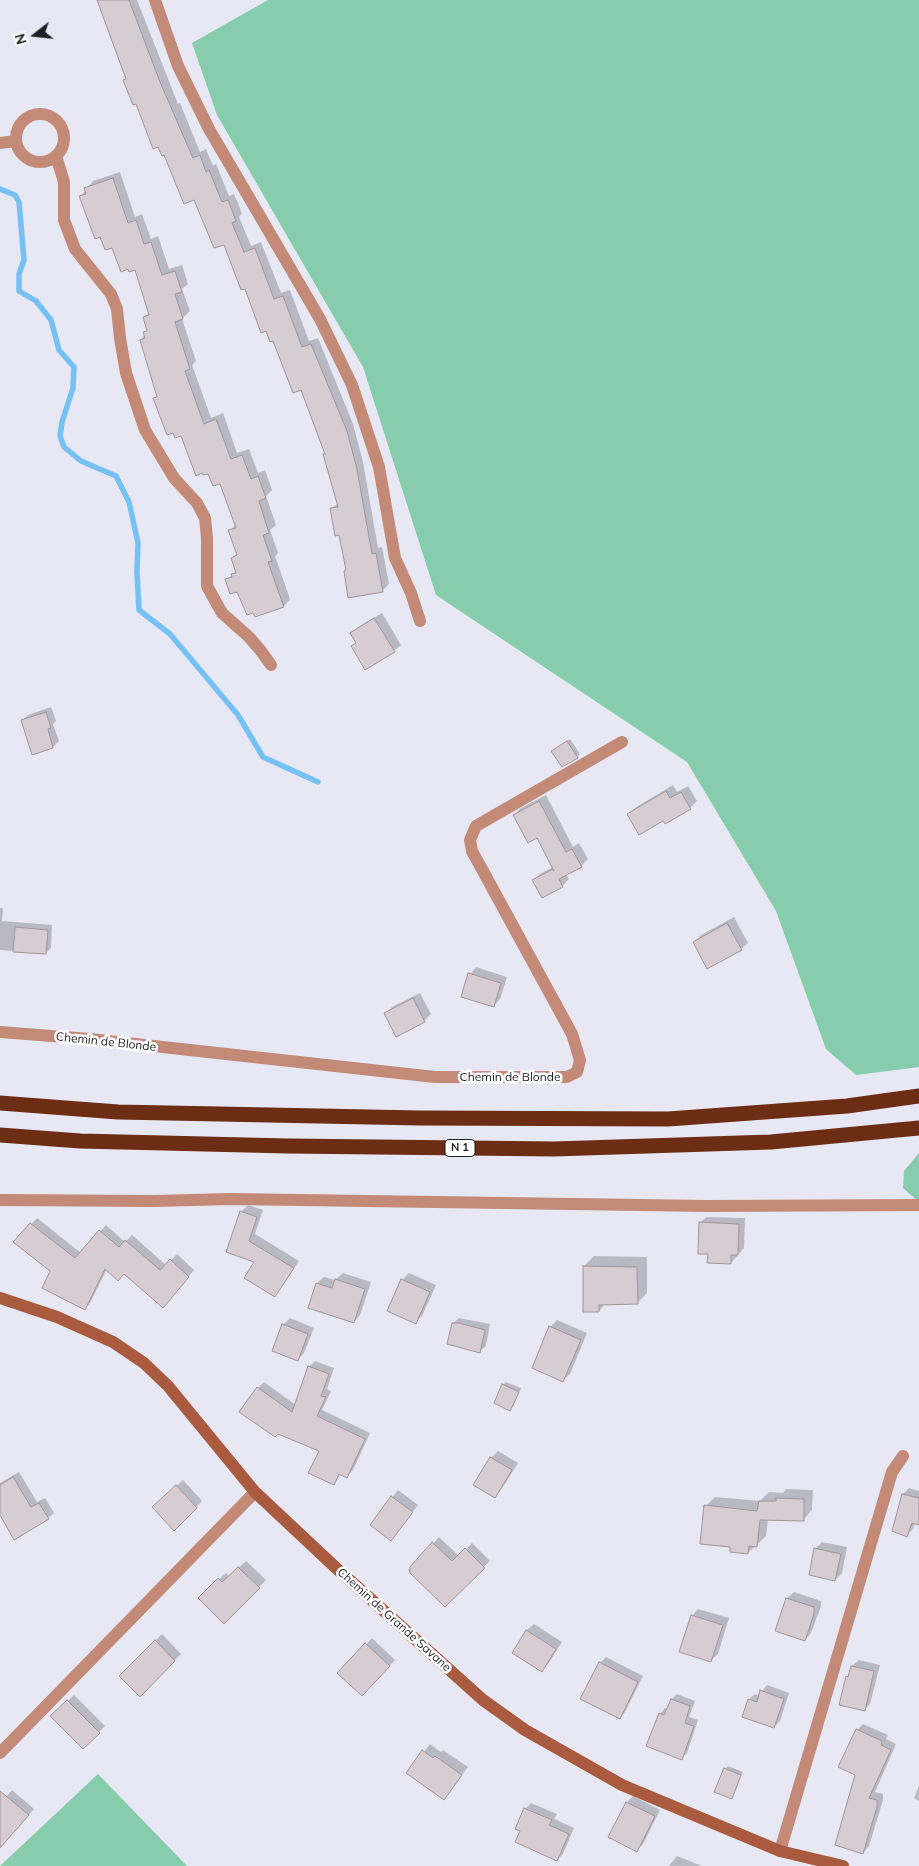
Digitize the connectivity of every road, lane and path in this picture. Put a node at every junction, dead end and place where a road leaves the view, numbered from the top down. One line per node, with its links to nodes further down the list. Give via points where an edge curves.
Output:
1 (155, 0): 5 (street, via 178,66 209,129 320,319 352,385 380,467 395,558)
2 (16, 140): 3 (street); 4 (street, via 22,155 35,162); 4 (street, via 25,119 32,115 48,116 64,134 62,150)
3 (0, 143)
4 (56, 156): 6 (street, via 64,182 64,220 75,249 111,294 117,309 126,373 145,430 174,478 197,503 205,518 207,586 222,613 262,651)
5 (420, 621)
6 (271, 665)
7 (622, 742): 8 (street, Chemin de Blonde, via 476,826 470,840 472,851 572,1034 580,1060 577,1072 567,1078 435,1077)
8 (0, 1032)
9 (919, 1096): 10 (highway, via 847,1106 668,1119 128,1112)
10 (0, 1103)
11 (919, 1128): 12 (highway, N 1, via 771,1142 554,1149 80,1141)
12 (0, 1135)
13 (0, 1200): 14 (street)
14 (919, 1205)
15 (0, 1298): 17 (street, Chemin de Grande Savane, via 57,1316 113,1342 144,1363 168,1386)
16 (903, 1456): 19 (street, via 892,1472)
17 (255, 1492): 18 (street); 19 (street, Chemin de Grande Savane, via 475,1693 525,1730 622,1785)
18 (0, 1753)
19 (780, 1851): 20 (street, Chemin de Grande Savane)
20 (843, 1866)

